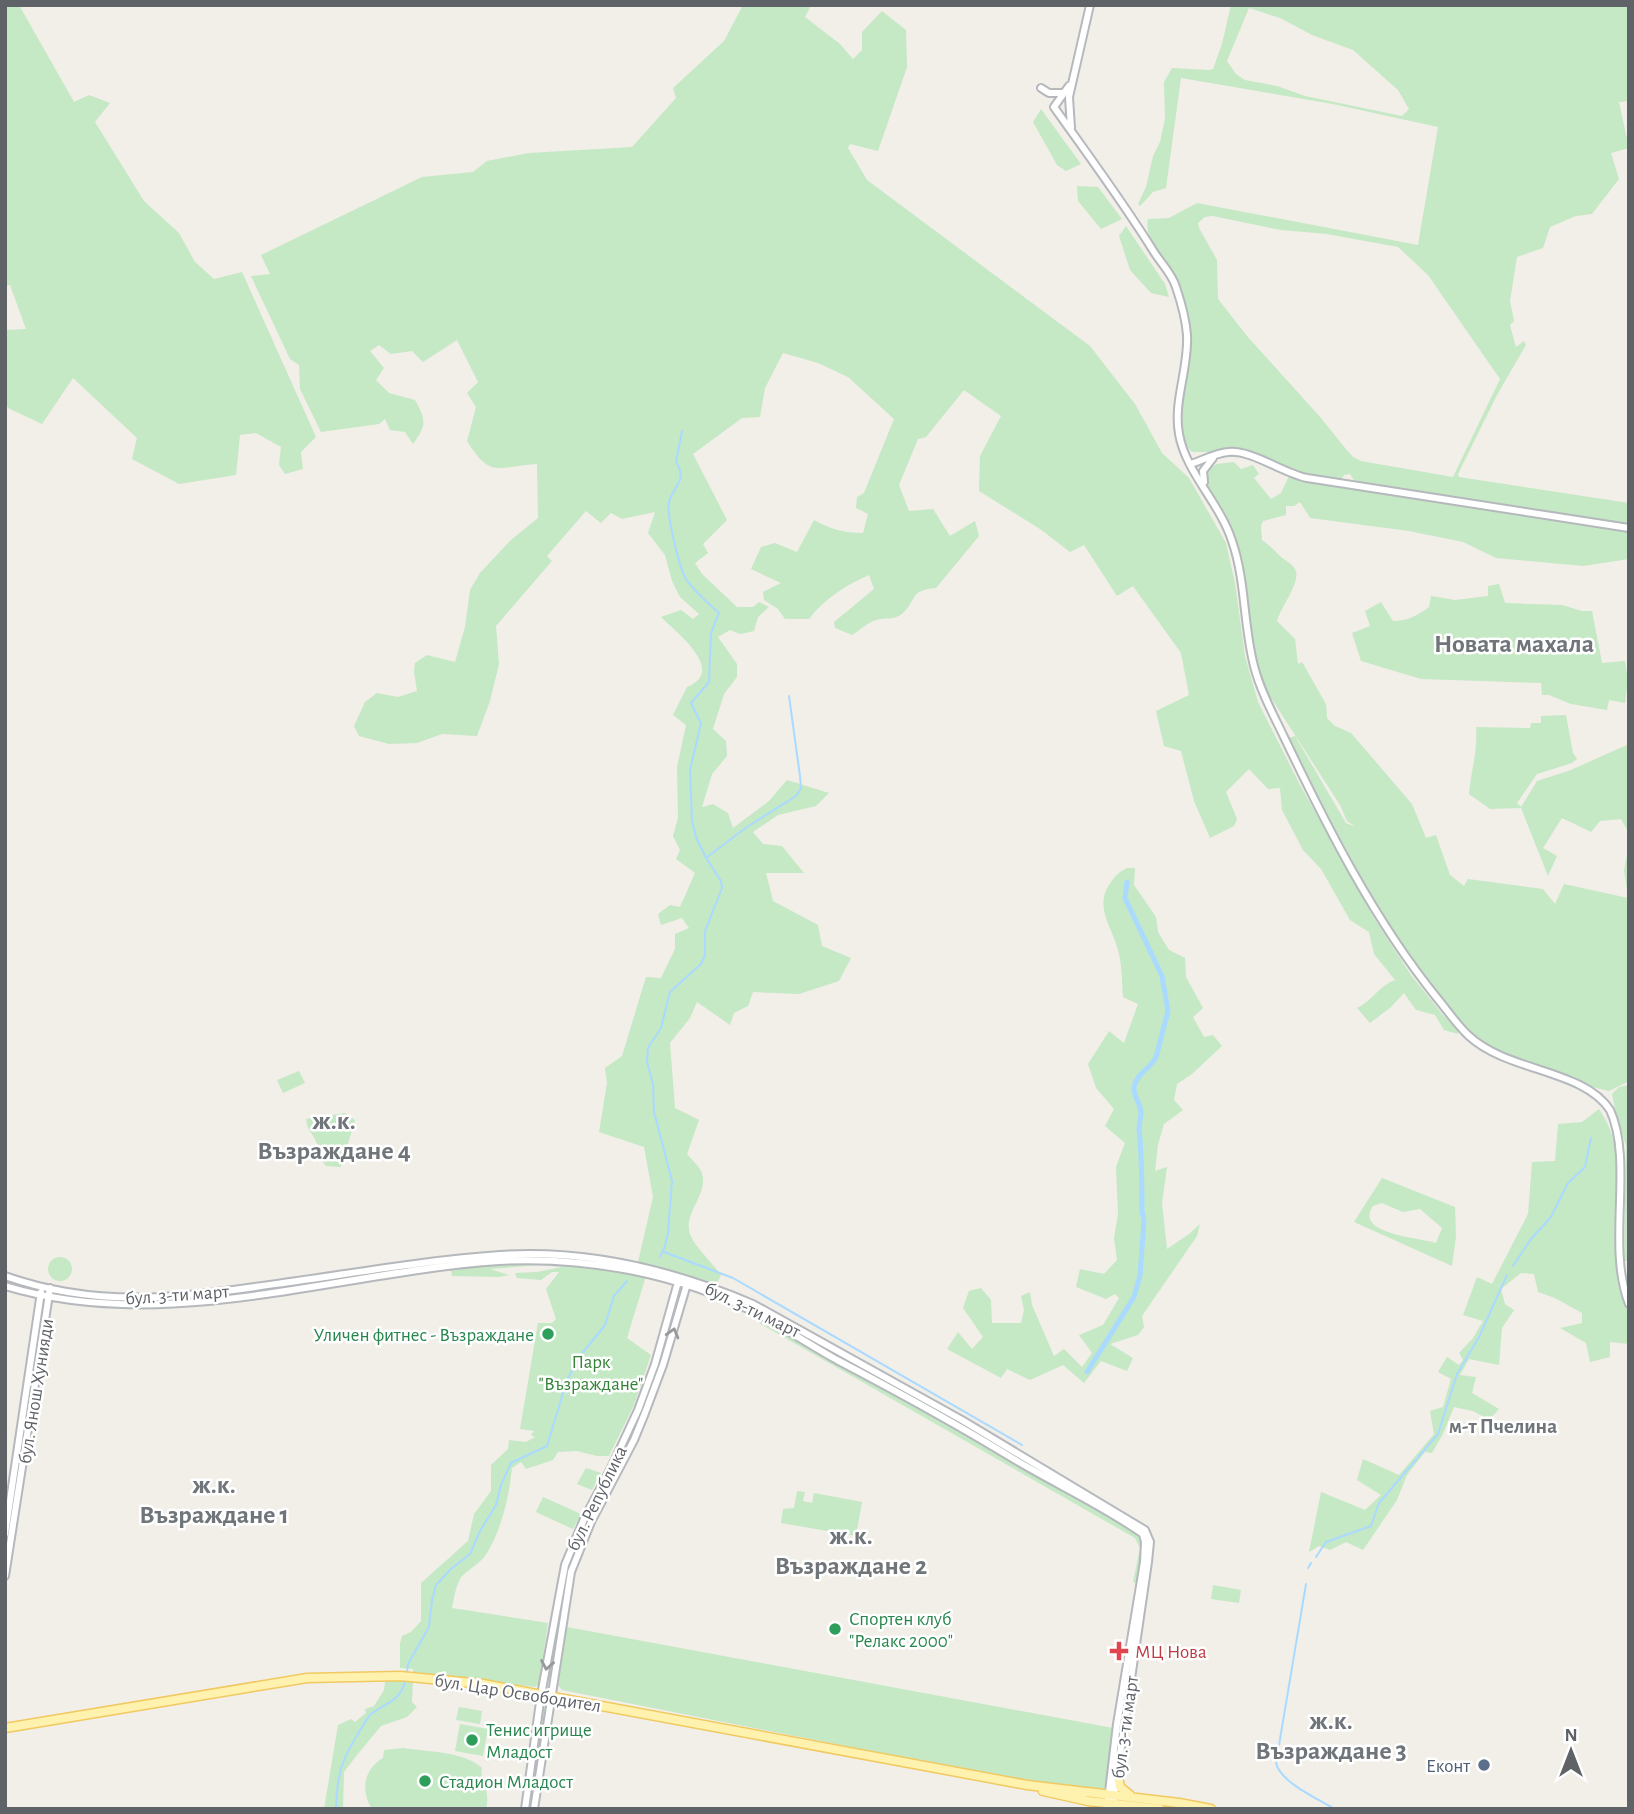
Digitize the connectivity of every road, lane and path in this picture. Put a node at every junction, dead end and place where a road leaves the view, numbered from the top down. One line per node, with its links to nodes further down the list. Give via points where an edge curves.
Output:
1 (1090, 5): 3 (street)
2 (1041, 88): 3 (street)
3 (1067, 95): 4 (street); 4 (street, via 1054,107)
4 (1072, 133): 5 (street, via 1175,283 1188,337 1178,426)
5 (1186, 454): 6 (street); 7 (street)
6 (1216, 456): 7 (street); 8 (street, via 1203,471); 9 (street, via 1239,452 1307,478)
7 (1191, 464): 8 (street)
8 (1205, 487): 18 (street, via 1234,544 1253,663 1262,690 1333,833 1406,958 1469,1035 1500,1057 1586,1089 1603,1102 1617,1123 1624,1165 1622,1282)
9 (1629, 528)
10 (5, 1276): 14 (street, бул. 3-ти март)
11 (679, 1280): 12 (street, бул. 3-ти март); 15 (street, бул. 3-ти март, via 605,1260 519,1255 150,1299); 17 (street, бул. 3-ти март, via 607,1266 501,1261 170,1304 98,1304); 21 (street, бул. Република, one-way to 21, via 638,1410 567,1557)
12 (688, 1282): 21 (street, бул. Република, one-way to 12, via 575,1558 645,1413); 23 (street, бул. 3-ти март, via 753,1304 1143,1527 1150,1539 1148,1562); 27 (street, бул. 3-ти март, via 759,1315 950,1420 1143,1534 1144,1562 1117,1724)
13 (5, 1286): 16 (street, бул. 3-ти март)
14 (43, 1286): 15 (street, бул. 3-ти март); 16 (street, бул. Янош Хунияди)
15 (50, 1288): 17 (street, бул. Янош Хунияди)
16 (41, 1295): 17 (street, бул. 3-ти март); 19 (street, бул. Янош Хунияди)
17 (49, 1297): 20 (street, бул. Янош Хунияди)
18 (1629, 1304)
19 (5, 1534)
20 (5, 1576)
21 (546, 1696): 22 (main road, бул. Цар Освободител, via 413,1677 335,1676); 24 (main road, бул. Цар Освободител); 28 (street, бул. Република); 29 (street, бул. Република)
22 (5, 1727)
23 (1117, 1772): 25 (main road, via 1123,1792); 27 (street, бул. 3-ти март)
24 (1027, 1785): 26 (main road, бул. Цар Освободител); 27 (main road, бул. Цар Освободител)
25 (1147, 1799): 27 (main road, бул. Цар Освободител); 32 (main road, бул. Цар Освободител)
26 (1088, 1801): 27 (main road, бул. Цар Освободител); 30 (main road)
27 (1110, 1803): 31 (main road, бул. Цар Освободител)
28 (525, 1809)
29 (534, 1809)
30 (1099, 1809)
31 (1160, 1809)
32 (1211, 1809)

